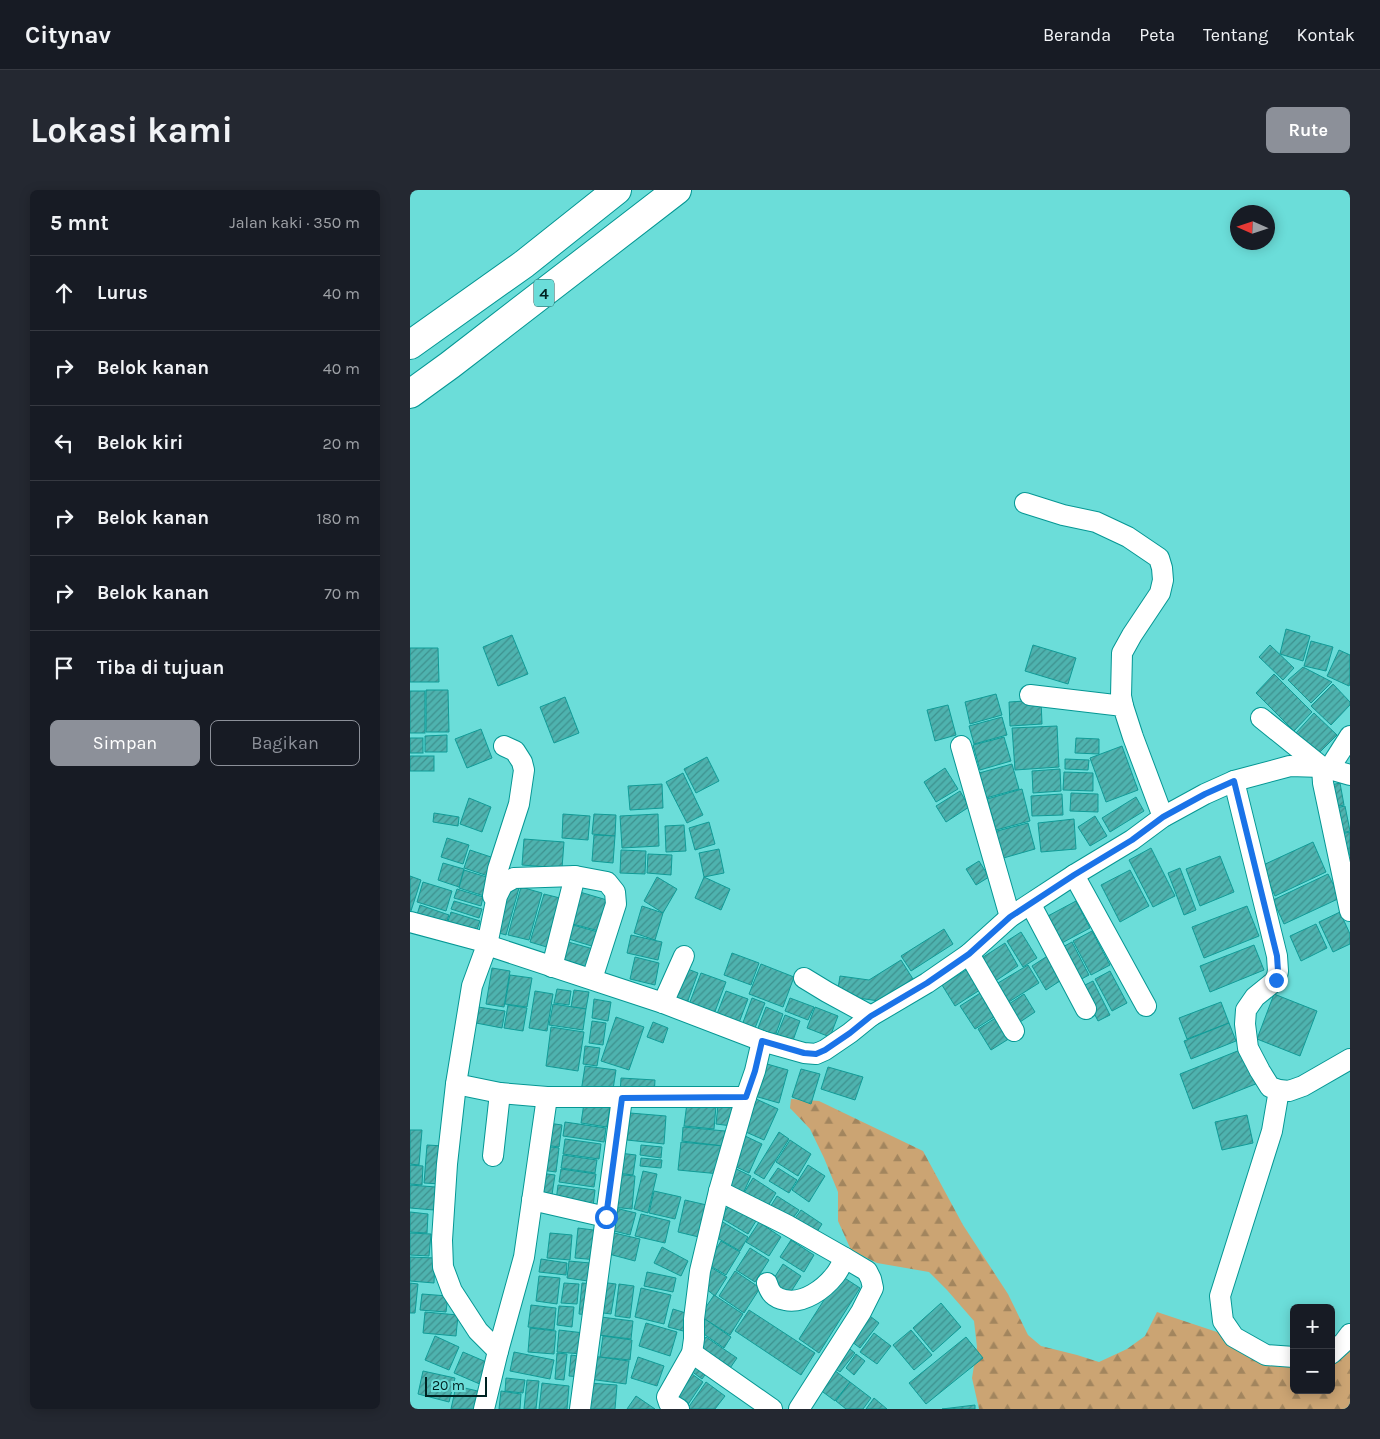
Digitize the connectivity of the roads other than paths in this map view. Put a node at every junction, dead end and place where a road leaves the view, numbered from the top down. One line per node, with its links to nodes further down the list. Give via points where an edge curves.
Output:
1 (617, 190): 3 (highway, 4, via 524,264)
2 (677, 190): 4 (highway, 4)
3 (410, 345)
4 (410, 394)
5 (1025, 503): 7 (street, via 1096,522 1128,537 1159,558 1164,580 1160,593 1122,653)
6 (1030, 695): 7 (street)
7 (1123, 706): 15 (street)
8 (1261, 718): 12 (street)
9 (1350, 736): 12 (street)
10 (504, 746): 22 (street, via 515,751 524,770 519,804 498,870)
11 (961, 746): 20 (street)
12 (1325, 768): 13 (street); 14 (street, via 1290,766); 19 (street, via 1323,783)
13 (1350, 775)
14 (1234, 781): 15 (street); 36 (street, via 1278,971 1276,980 1255,997 1246,1010 1248,1048 1270,1087)
15 (1163, 817): 16 (street)
16 (1074, 875): 18 (street); 29 (street)
17 (575, 876): 22 (street, via 514,878 502,884); 25 (street); 27 (street, via 607,882 615,892 616,904)
18 (1031, 905): 20 (street); 30 (street)
19 (1350, 911)
20 (1010, 917): 23 (street)
21 (410, 922): 22 (street)
22 (486, 944): 25 (street); 35 (street, via 472,986)
23 (969, 954): 31 (street); 32 (street)
24 (684, 956): 28 (street)
25 (552, 967): 27 (street)
26 (804, 978): 31 (street)
27 (592, 979): 28 (street)
28 (663, 1003): 33 (street)
29 (1146, 1006)
30 (1086, 1009)
31 (871, 1016): 33 (street, via 844,1038 816,1054)
32 (1014, 1031)
33 (762, 1041): 39 (street)
34 (1350, 1059): 36 (street, via 1303,1086 1289,1091)
35 (456, 1084): 37 (street); 49 (street, via 442,1240 444,1267 452,1291 478,1331)
36 (1279, 1090): 51 (street, via 1272,1130 1220,1296 1223,1321 1234,1338 1266,1355)
37 (500, 1093): 38 (street); 41 (street)
38 (547, 1097): 40 (street); 43 (street)
39 (746, 1097): 40 (street); 42 (street)
40 (622, 1098): 44 (street)
41 (493, 1156)
42 (719, 1191): 45 (street); 50 (street, via 700,1271)
43 (532, 1200): 44 (street); 49 (street, via 524,1258)
44 (606, 1217): 53 (street)
45 (845, 1258): 46 (street, via 836,1274 808,1297 789,1301 778,1298 770,1293); 56 (street, via 867,1271 873,1288)
46 (767, 1283)
47 (1350, 1334): 48 (street)
48 (1335, 1350)
49 (498, 1351): 52 (street)
50 (692, 1353): 54 (street, via 667,1397); 55 (street)
51 (1290, 1357)
52 (484, 1409)
53 (580, 1409)
54 (679, 1409)
55 (772, 1409)
56 (800, 1409)

